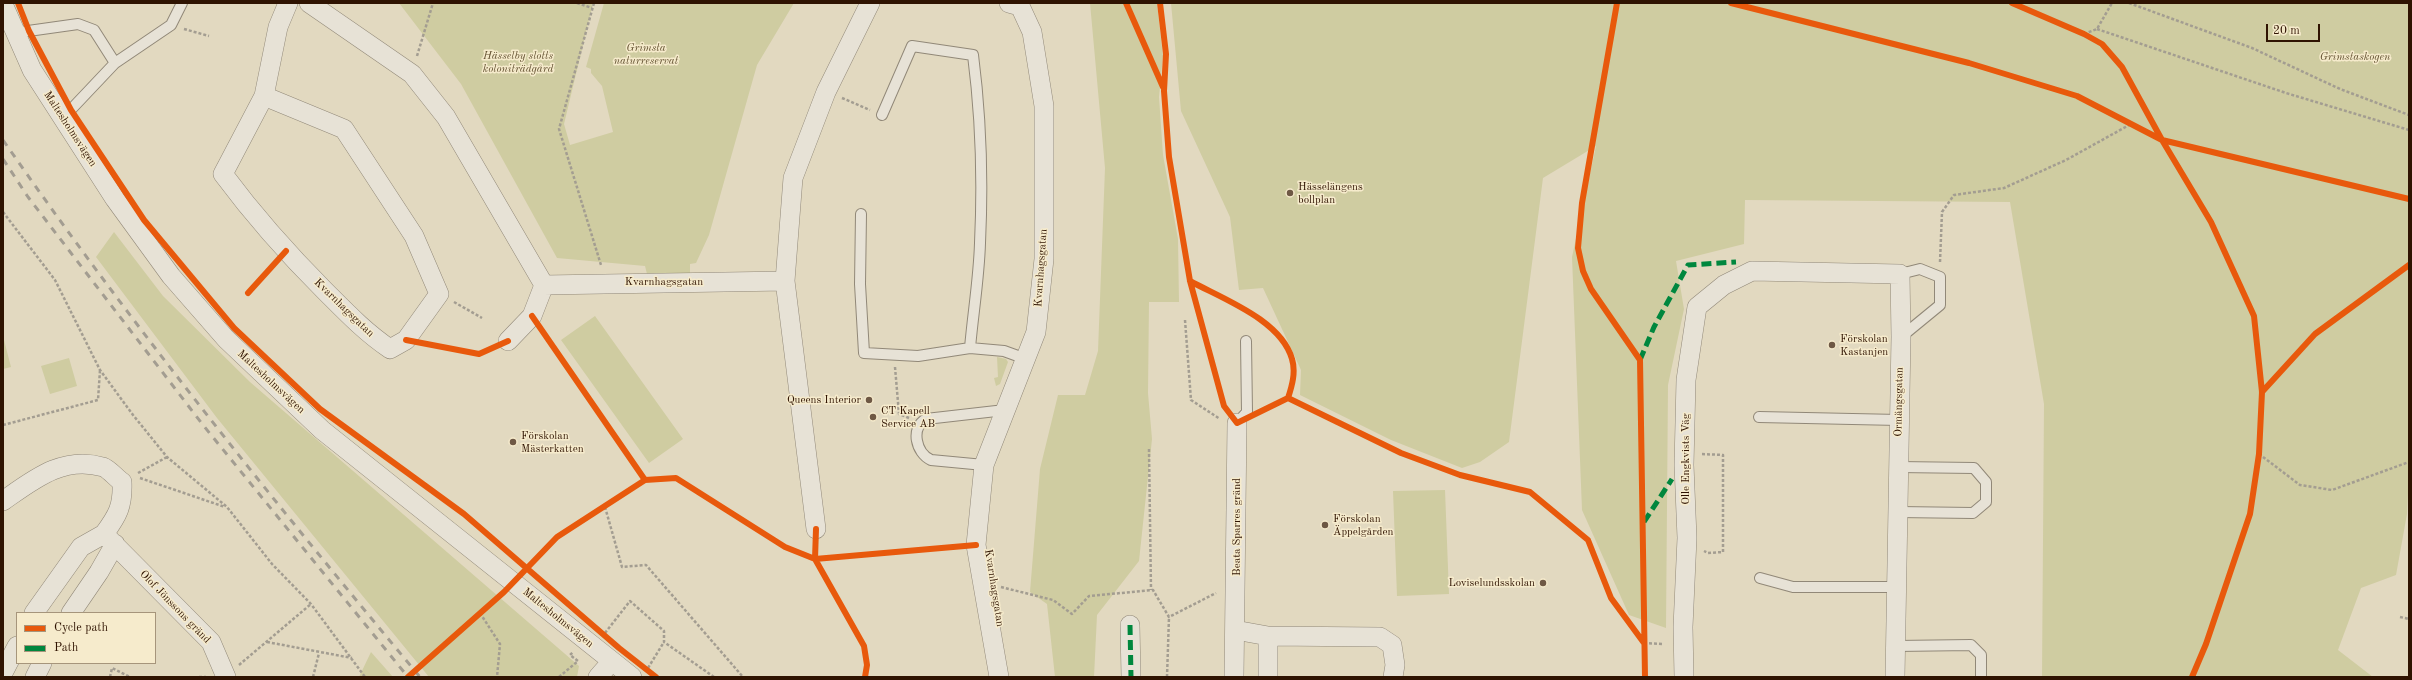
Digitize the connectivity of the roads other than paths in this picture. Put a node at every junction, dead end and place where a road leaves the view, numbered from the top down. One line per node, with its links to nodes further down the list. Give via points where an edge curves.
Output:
1 (182, 3): 8 (lane, via 171,25)
2 (288, 3): 9 (street, Kvarnhagsgatan, via 278,27)
3 (309, 3): 15 (street, via 412,74 446,117)
4 (870, 3): 14 (street, via 826,92 793,178)
5 (1009, 3): 20 (street, Kvarnhagsgatan, via 1020,6 1032,32 1044,106 1044,259 1036,332)
6 (3, 4): 7 (street, Maltesholmsvägen)
7 (14, 32): 8 (lane, via 78,24 94,30); 11 (street, Maltesholmsvägen, via 32,70)
8 (115, 63): 11 (lane)
9 (264, 96): 9 (street, Kvarnhagsgatan, via 222,174 257,220 367,334 390,349 406,340 439,294 414,236 344,129)
10 (882, 115): 19 (lane, via 912,46 973,55 979,102 981,176 980,243)
11 (62, 119): 40 (street, Maltesholmsvägen, via 115,199 166,269 226,339 322,430)
12 (860, 214): 19 (lane, via 860,284 864,353 918,356)
13 (1900, 274): 16 (street, Ormängsgatan); 16 (lane, via 1920,269 1940,277 1940,306); 52 (street, Olle Engkvists Väg, via 1752,271 1724,286 1697,307 1686,380 1684,465 1687,538 1683,627)
14 (785, 281): 15 (street, Kvarnhagsgatan); 29 (street)
15 (544, 285): 17 (street, via 532,316)
16 (1901, 337): 23 (street, Ormängsgatan)
17 (508, 341)
18 (1246, 342): 24 (lane, via 1247,412)
19 (970, 348): 20 (lane, via 1004,351)
20 (1026, 359): 21 (street, Kvarnhagsgatan)
21 (1005, 410): 25 (street, Kvarnhagsgatan); 25 (lane, via 926,419 920,422 917,428 919,450 924,457)
22 (1759, 417): 23 (lane)
23 (1899, 420): 26 (street, Ormängsgatan)
24 (1237, 427): 36 (street, Beata Sparres gränd)
25 (984, 466): 47 (street, Kvarnhagsgatan, via 976,545)
26 (1898, 467): 28 (street, Ormängsgatan); 28 (lane, via 1974,468 1986,482 1986,502 1973,513)
27 (3, 501): 30 (street, via 45,471 76,464 104,467 122,482 122,501)
28 (1898, 512): 32 (street, Ormängsgatan)
29 (816, 529)
30 (110, 539): 33 (street, via 81,547); 34 (street, via 99,572); 44 (street, Olof Jönssons gränd, via 211,642)
31 (1760, 578): 32 (lane, via 1793,587)
32 (1896, 587): 38 (street, Ormängsgatan)
33 (35, 612)
34 (72, 612)
35 (1130, 625): 48 (street)
36 (1235, 630): 37 (street); 49 (street, Beata Sparres gränd)
37 (1268, 636): 50 (street); 51 (street, via 1380,637 1392,645 1395,665)
38 (1896, 646): 53 (street, Ormängsgatan); 54 (lane, via 1971,646 1981,655)
39 (16, 648): 43 (street)
40 (612, 661): 42 (street, Maltesholmsvägen); 46 (street)
41 (42, 664): 45 (street)
42 (643, 671)
43 (3, 673)
44 (226, 676)
45 (35, 677)
46 (598, 677)
47 (999, 677)
48 (1131, 677)
49 (1234, 677)
50 (1268, 677)
51 (1393, 677)
52 (1684, 677)
53 (1895, 677)
54 (1981, 677)

